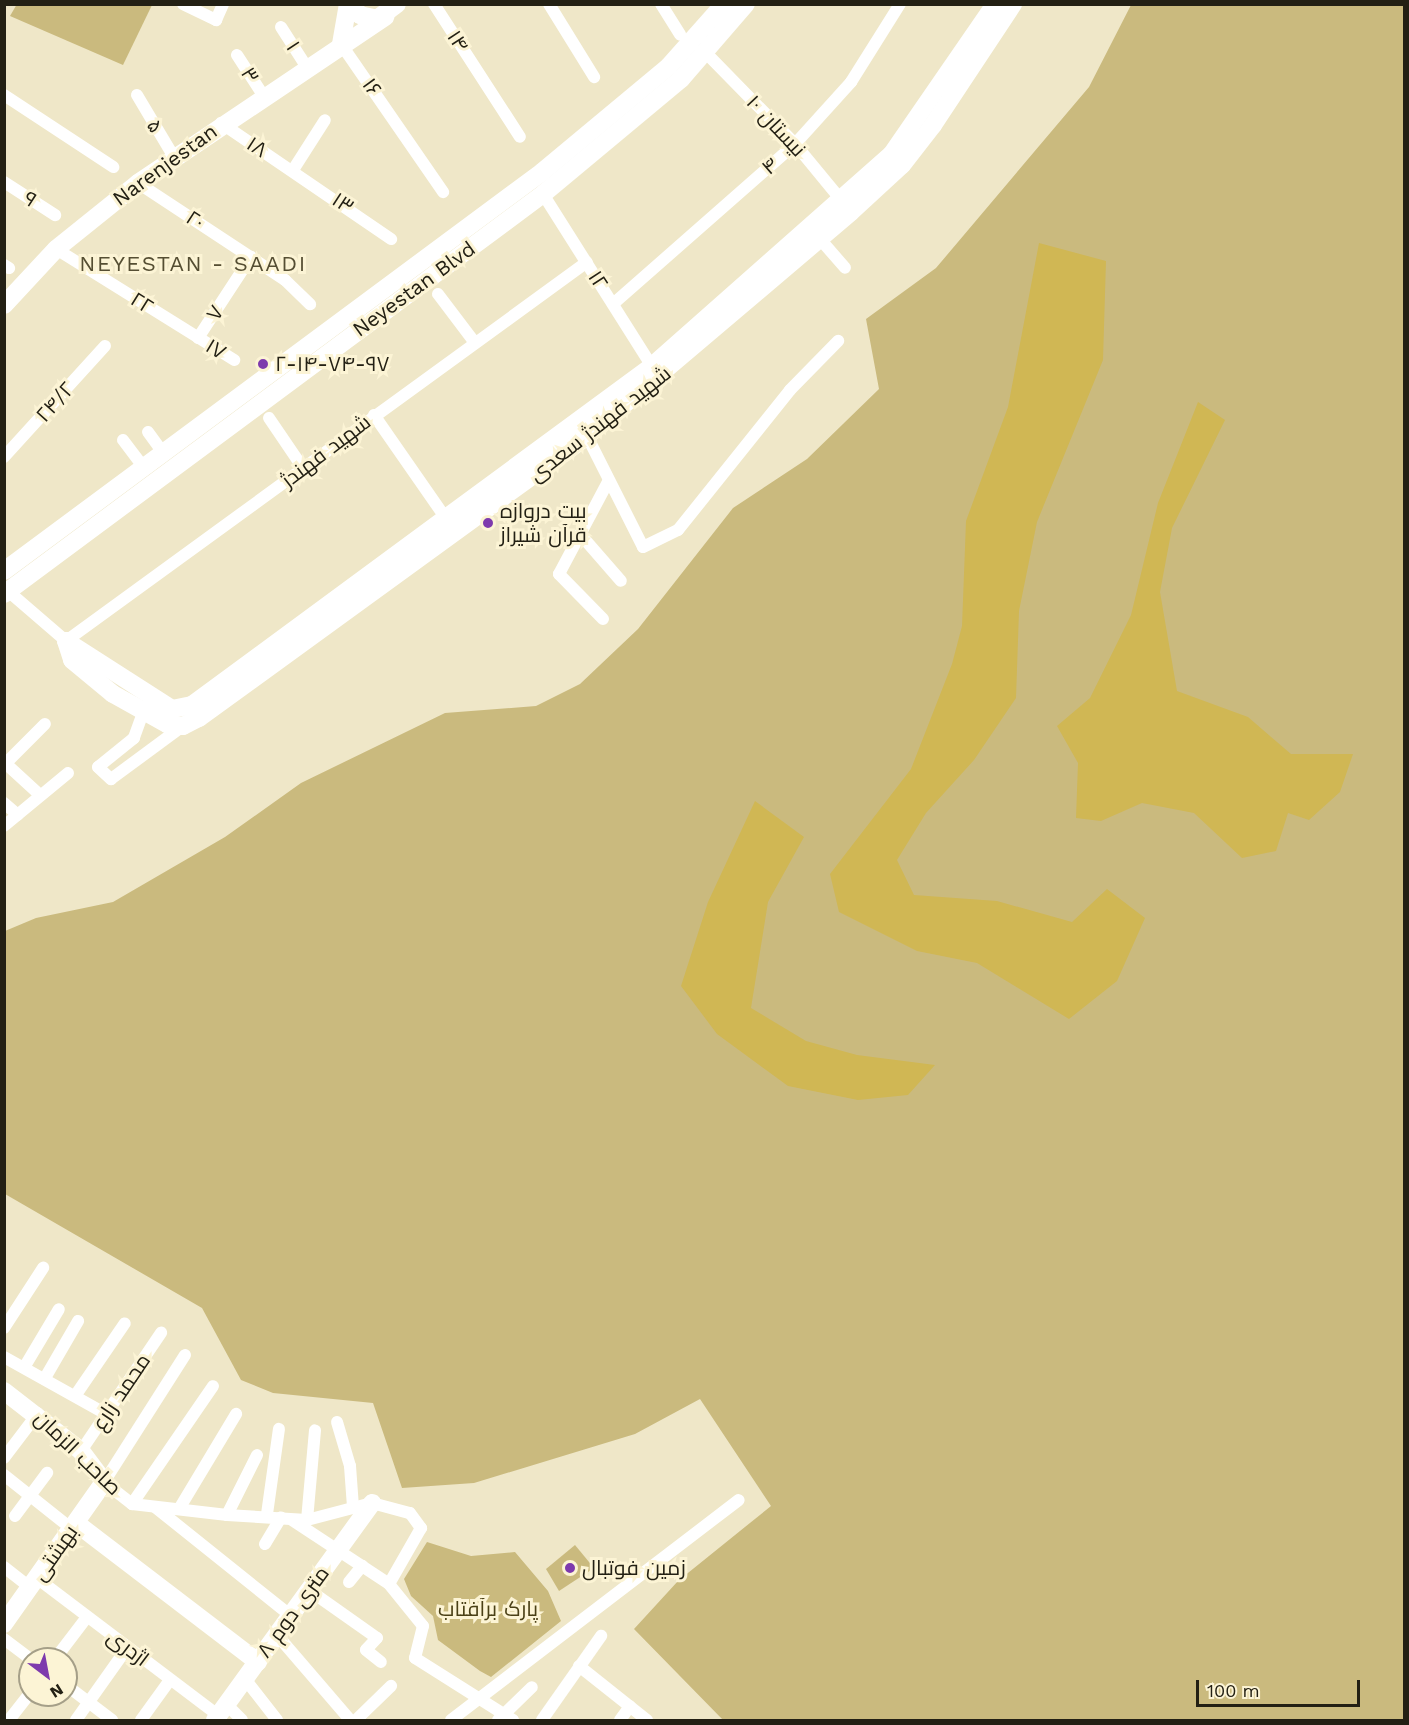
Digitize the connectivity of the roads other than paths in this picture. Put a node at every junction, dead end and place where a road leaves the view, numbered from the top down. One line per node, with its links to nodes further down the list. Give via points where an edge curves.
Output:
1 (183, 4): 2 (street, via 216,20)
2 (223, 4)
3 (349, 4): 11 (street, via 368,19); 14 (street)
4 (434, 4): 24 (street, ۱۴)
5 (549, 4): 18 (street)
6 (661, 4): 13 (street)
7 (724, 4): 56 (street, Neyestan Blvd, via 669,66 542,172)
8 (746, 4): 15 (street, Neyestan Blvd)
9 (900, 4): 25 (street, ۴, via 851,82)
10 (1005, 6): 33 (street, شهید فهندژ سعدی, via 891,155); 36 (street, شهید فهندژ سعدی, via 902,165)
11 (395, 9): 14 (street, Narenjestan)
12 (281, 27): 17 (street, ۱)
13 (680, 35)
14 (341, 44): 17 (street, Narenjestan); 31 (street, ۱۶, via 404,130)
15 (706, 54): 25 (street, نیستان ۱۰); 32 (street, Neyestan Blvd)
16 (237, 55): 21 (street, ۳)
17 (306, 66): 21 (street, Narenjestan)
18 (594, 77)
19 (4, 95): 27 (street)
20 (137, 95): 26 (street, ۵)
21 (263, 95): 23 (street, Narenjestan)
22 (326, 120): 28 (street)
23 (221, 123): 26 (street, Narenjestan); 28 (street, ۱۸)
24 (520, 137)
25 (795, 144): 33 (street, نیستان ۱۰); 43 (street, ۴)
26 (174, 157): 30 (street, Narenjestan)
27 (113, 167)
28 (293, 170): 35 (street, ۱۳)
29 (4, 182): 34 (street, ۹)
30 (138, 183): 37 (street, Narenjestan); 38 (street, ۲۰)
31 (443, 192)
32 (543, 194): 39 (street, ۱۲); 65 (street, Neyestan Blvd)
33 (842, 201): 50 (street, شهید فهندژ سعدی)
34 (55, 215)
35 (391, 239)
36 (820, 239): 40 (street); 50 (street, شهید فهندژ سعدی)
37 (56, 249): 44 (street, Narenjestan); 45 (street, ۲۲)
38 (251, 257): 42 (street, ۲۰); 45 (street, ۷)
39 (586, 262): 43 (street, ۱۲); 47 (street, شهید فهندژ)
40 (845, 268)
41 (438, 294): 47 (street)
42 (310, 304)
43 (614, 304): 50 (street, ۱۲)
44 (4, 305)
45 (198, 338): 49 (street, ۱۷)
46 (838, 341): 60 (street, via 790,390 678,530 643,547)
47 (475, 343): 51 (street, شهید فهندژ)
48 (105, 346): 57 (street, ۲۴/۲)
49 (234, 360)
50 (655, 373): 54 (street, شهید فهندژ سعدی); 61 (street, شهید فهندژ سعدی)
51 (374, 415): 59 (street, شهید فهندژ); 61 (street)
52 (269, 418): 59 (street)
53 (148, 432): 56 (street)
54 (587, 436): 60 (street); 70 (street, شهید فهندژ سعدی)
55 (123, 440): 58 (street)
56 (163, 453): 58 (street, Neyestan Blvd)
57 (4, 457)
58 (144, 468): 63 (street, Neyestan Blvd)
59 (303, 468): 67 (street, شهید فهندژ)
60 (609, 480): 62 (street)
61 (447, 520): 67 (street, شهید فهندژ سعدی, via 181,711 121,681)
62 (580, 534): 64 (street); 66 (street, via 559,574)
63 (4, 571)
64 (621, 581)
65 (6, 593): 67 (street, شهید فهندژ سعدی)
66 (603, 619)
67 (66, 641): 68 (street, شهید فهندژ سعدی, via 72,660)
68 (144, 710): 70 (street, شهید فهندژ سعدی); 70 (street, via 134,738 98,767 111,779)
69 (45, 724): 71 (street)
70 (183, 726)
71 (5, 763): 73 (street)
72 (68, 773): 73 (street)
73 (40, 795): 75 (street)
74 (4, 803): 75 (street)
75 (18, 815): 76 (street)
76 (4, 826)
77 (43, 1268): 81 (street)
78 (59, 1309): 85 (street)
79 (78, 1321): 86 (street)
80 (125, 1323): 89 (street)
81 (4, 1328)
82 (161, 1333): 91 (street, محمد زارع)
83 (184, 1355): 101 (street)
84 (4, 1357): 85 (street)
85 (25, 1366): 86 (street)
86 (45, 1378): 89 (street)
87 (213, 1386): 105 (street)
88 (4, 1391): 90 (street, صاحب الزمان)
89 (75, 1396): 91 (street)
90 (38, 1413): 96 (street, صاحب الزمان); 98 (street)
91 (106, 1414): 96 (street, محمد زارع)
92 (236, 1414): 108 (street)
93 (337, 1422): 107 (street, via 350,1466)
94 (279, 1429): 109 (street)
95 (315, 1430): 113 (street)
96 (81, 1451): 101 (street, صاحب الزمان)
97 (257, 1455): 110 (street)
98 (4, 1458)
99 (47, 1473): 102 (street)
100 (6, 1480): 102 (street)
101 (104, 1482): 105 (street, صاحب الزمان); 114 (street, بهشتی)
102 (30, 1495): 111 (street); 114 (street)
103 (739, 1500): 140 (street)
104 (372, 1503): 107 (street); 116 (street, ۸ متری دوم); 121 (street, via 410,1513 422,1528)
105 (132, 1504): 106 (street, صاحب الزمان)
106 (154, 1506): 108 (street, صاحب الزمان); 123 (street)
107 (353, 1508): 113 (street)
108 (179, 1509): 110 (street)
109 (267, 1514): 110 (street); 112 (street)
110 (227, 1515)
111 (15, 1516)
112 (285, 1517): 113 (street); 115 (street); 116 (street)
113 (307, 1520)
114 (74, 1526): 120 (street, بهشتی); 132 (street)
115 (265, 1544)
116 (338, 1550): 117 (street); 122 (street, ۸ متری دوم)
117 (362, 1566): 119 (street); 121 (street)
118 (4, 1567): 120 (street, اژدری)
119 (349, 1582)
120 (34, 1583): 124 (street, اژدری); 125 (street, بهشتی)
121 (389, 1584): 140 (street, via 423,1626 415,1658)
122 (309, 1590): 123 (street, ۸ متری دوم); 133 (street, via 378,1638 366,1650)
123 (291, 1616): 126 (street, ۸ متری دوم)
124 (87, 1617): 129 (street); 131 (street, اژدری)
125 (4, 1624)
126 (277, 1635): 132 (street, ۸ متری دوم); 152 (street)
127 (601, 1636): 134 (street)
128 (4, 1638): 130 (street)
129 (64, 1647)
130 (18, 1648)
131 (127, 1648): 136 (street, اژدری); 141 (street)
132 (258, 1662): 135 (street, ۸ متری دوم)
133 (381, 1662)
134 (579, 1666): 143 (street); 155 (street)
135 (245, 1679): 144 (street, ۸ متری دوم); 151 (street)
136 (170, 1680): 144 (street, اژدری); 149 (street)
137 (391, 1686): 153 (street)
138 (532, 1687): 145 (street)
139 (78, 1694): 141 (street)
140 (482, 1696): 145 (street); 154 (street)
141 (88, 1702): 147 (street); 148 (street)
142 (19, 1707): 146 (street)
143 (630, 1707): 156 (street); 157 (street)
144 (220, 1714): 150 (street, اژدری)
145 (506, 1718)
146 (9, 1720)
147 (76, 1720)
148 (112, 1720)
149 (141, 1720)
150 (242, 1720)
151 (277, 1720)
152 (350, 1720)
153 (356, 1720)
154 (451, 1720)
155 (544, 1720)
156 (620, 1720)
157 (647, 1720)

